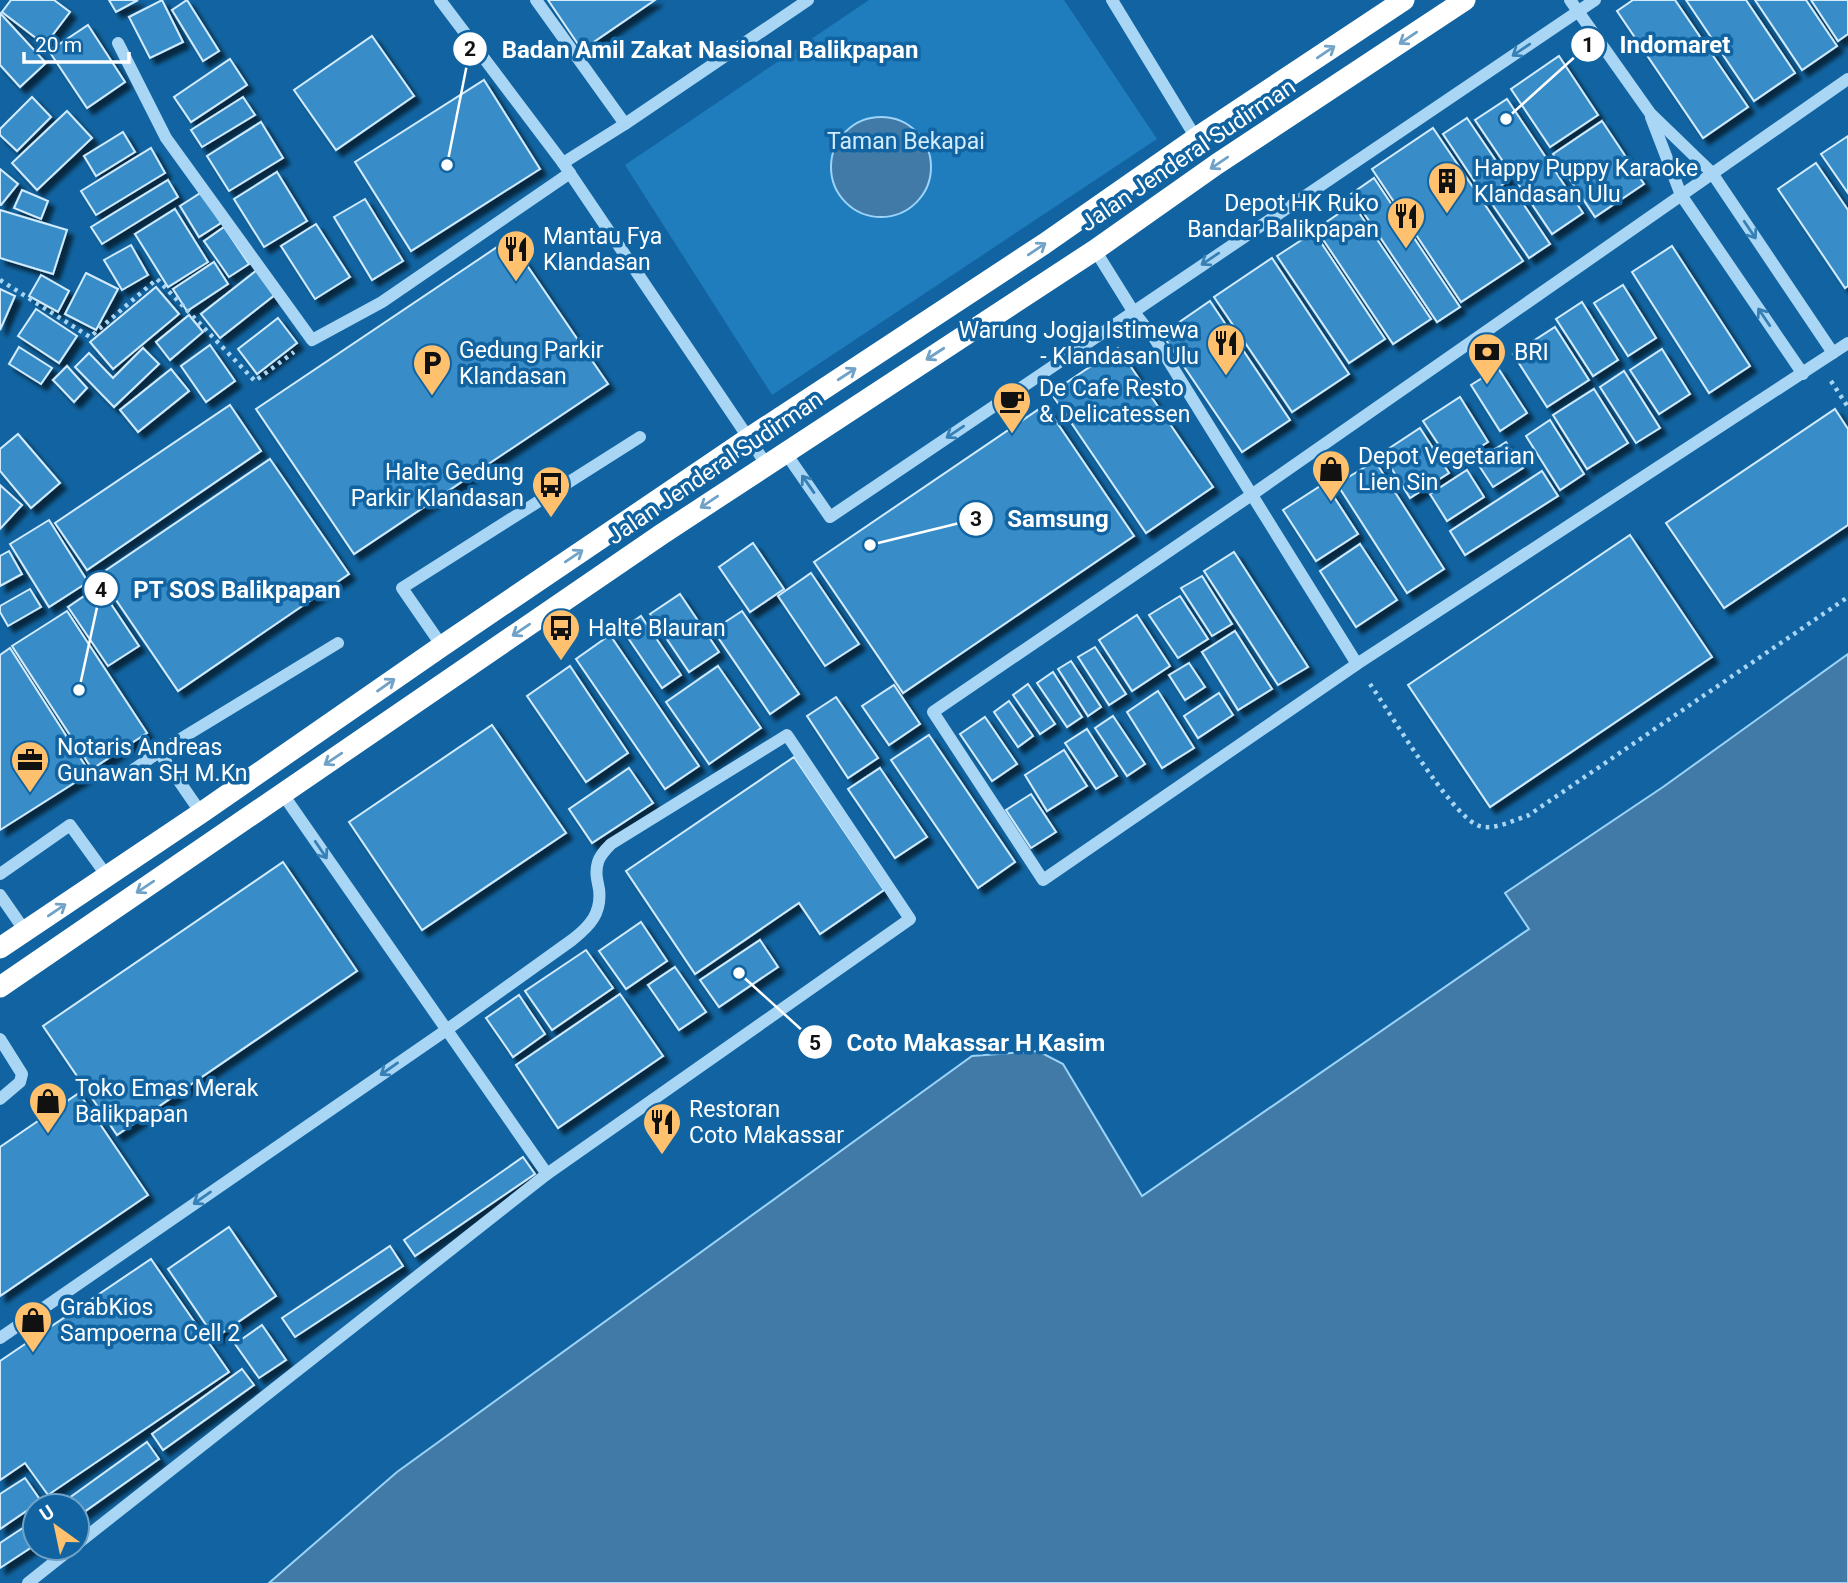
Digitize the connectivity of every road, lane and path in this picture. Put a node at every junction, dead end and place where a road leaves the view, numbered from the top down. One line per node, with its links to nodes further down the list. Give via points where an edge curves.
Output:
1 (440, 0): 15 (street)
2 (536, 0): 13 (street)
3 (808, 0): 13 (street)
4 (1112, 0): 14 (street)
5 (1404, 0): 14 (highway, Jalan Jenderal Sudirman, one-way to 5)
6 (1465, 0): 18 (highway, Jalan Jenderal Sudirman, one-way to 18)
7 (1570, 0): 9 (street)
8 (1595, 0): 9 (street)
9 (1577, 12): 12 (street); 20 (street, one-way to 20)
10 (118, 43): 21 (street, via 166,138)
11 (1848, 79): 16 (street)
12 (1646, 108): 16 (street); 17 (street)
13 (625, 124): 15 (street)
14 (1196, 138): 28 (highway, Jalan Jenderal Sudirman, one-way to 14)
15 (567, 168): 21 (street, via 382,302); 28 (street)
16 (1712, 173): 17 (street); 23 (street, one-way to 23)
17 (1681, 195): 25 (street, one-way to 17); 31 (street)
18 (1095, 250): 20 (street); 29 (highway, Jalan Jenderal Sudirman, one-way to 29)
19 (0, 280): 21 (path, via 90,337 157,279 255,381)
20 (1133, 311): 29 (street, one-way to 29, via 830,517); 31 (street)
21 (312, 340)
22 (1848, 343): 23 (street)
23 (1833, 353): 24 (street)
24 (1819, 363): 25 (street); 26 (path)
25 (1803, 374): 35 (street)
26 (1848, 407)
27 (640, 437): 34 (street, via 402,588)
28 (749, 438): 30 (street); 34 (highway, Jalan Jenderal Sudirman, one-way to 28)
29 (785, 452): 30 (highway, Jalan Jenderal Sudirman)
30 (766, 464): 38 (highway, Jalan Jenderal Sudirman, one-way to 38)
31 (1250, 496): 35 (street); 35 (street, via 933,712 1043,880)
32 (1848, 597): 35 (path, via 1529,814 1499,826 1478,826 1453,805)
33 (338, 643): 36 (street)
34 (442, 646): 39 (highway, Jalan Jenderal Sudirman, one-way to 34)
35 (1357, 664)
36 (159, 752): 37 (street); 39 (street)
37 (130, 772)
38 (282, 793): 45 (highway, Jalan Jenderal Sudirman, one-way to 45); 46 (street, one-way to 46)
39 (201, 813): 41 (highway, Jalan Jenderal Sudirman)
40 (0, 874): 41 (street, via 71,825)
41 (107, 876): 43 (highway, Jalan Jenderal Sudirman, one-way to 41)
42 (0, 895): 43 (street)
43 (25, 931): 44 (highway, Jalan Jenderal Sudirman)
44 (0, 948)
45 (0, 987)
46 (446, 1031): 49 (street); 49 (street, via 587,928 599,908 598,859 611,844 787,735 910,919); 50 (street, one-way to 50)
47 (0, 1039): 48 (street, via 22,1074 20,1082)
48 (0, 1100)
49 (547, 1174): 51 (street)
50 (0, 1338)
51 (91, 1533)
52 (54, 1562): 53 (street)
53 (28, 1583)

